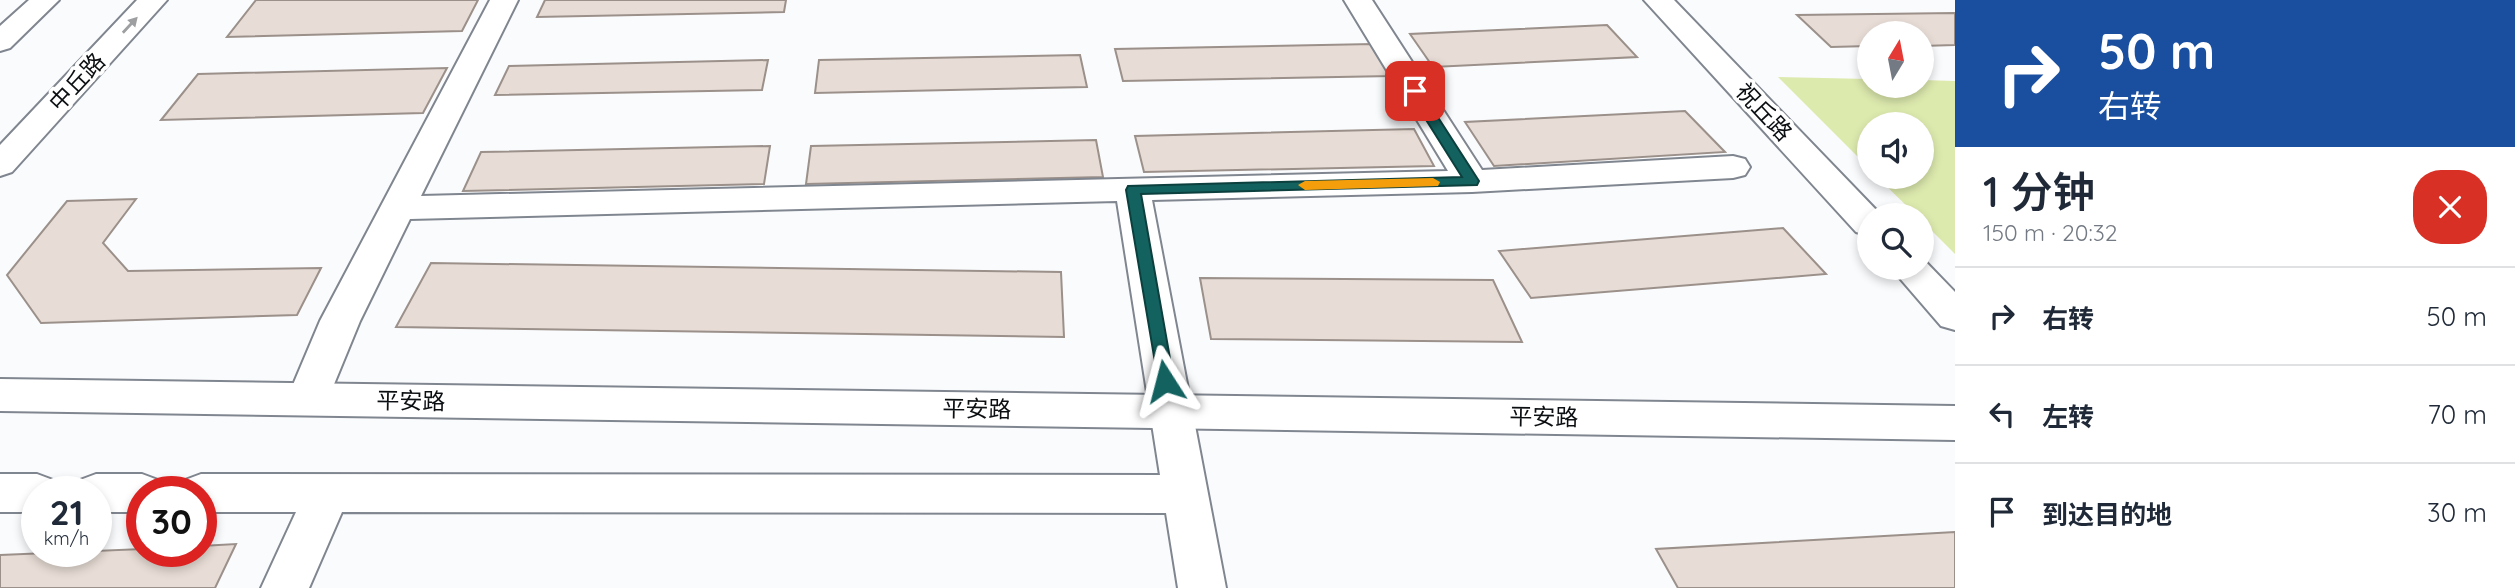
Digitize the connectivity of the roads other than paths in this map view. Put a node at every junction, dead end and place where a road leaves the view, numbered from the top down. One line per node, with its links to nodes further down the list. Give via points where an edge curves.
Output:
1 (46, 0): 7 (street)
2 (125, 0): 8 (street, 中丘路)
3 (153, 0): 9 (street, 中丘路, one-way to 3)
4 (504, 0): 13 (street)
5 (1357, 0): 11 (street)
6 (1658, 0): 14 (street, 祝丘路)
7 (0, 42)
8 (0, 130)
9 (0, 165)
10 (1732, 167): 11 (street)
11 (1472, 181): 12 (street)
12 (1133, 190): 13 (street); 19 (street)
13 (398, 208): 18 (street, via 340,321)
14 (1857, 211)
15 (1921, 280): 16 (street)
16 (1955, 316)
17 (0, 395): 18 (street, 平安路)
18 (308, 399): 19 (street, 平安路)
19 (1170, 412): 20 (street, 平安路); 25 (street)
20 (1955, 423)
21 (0, 493): 22 (street)
22 (21, 493)
23 (217, 494): 24 (street)
24 (327, 494): 25 (street); 26 (street)
25 (1185, 494): 27 (street)
26 (285, 588)
27 (1202, 588)

